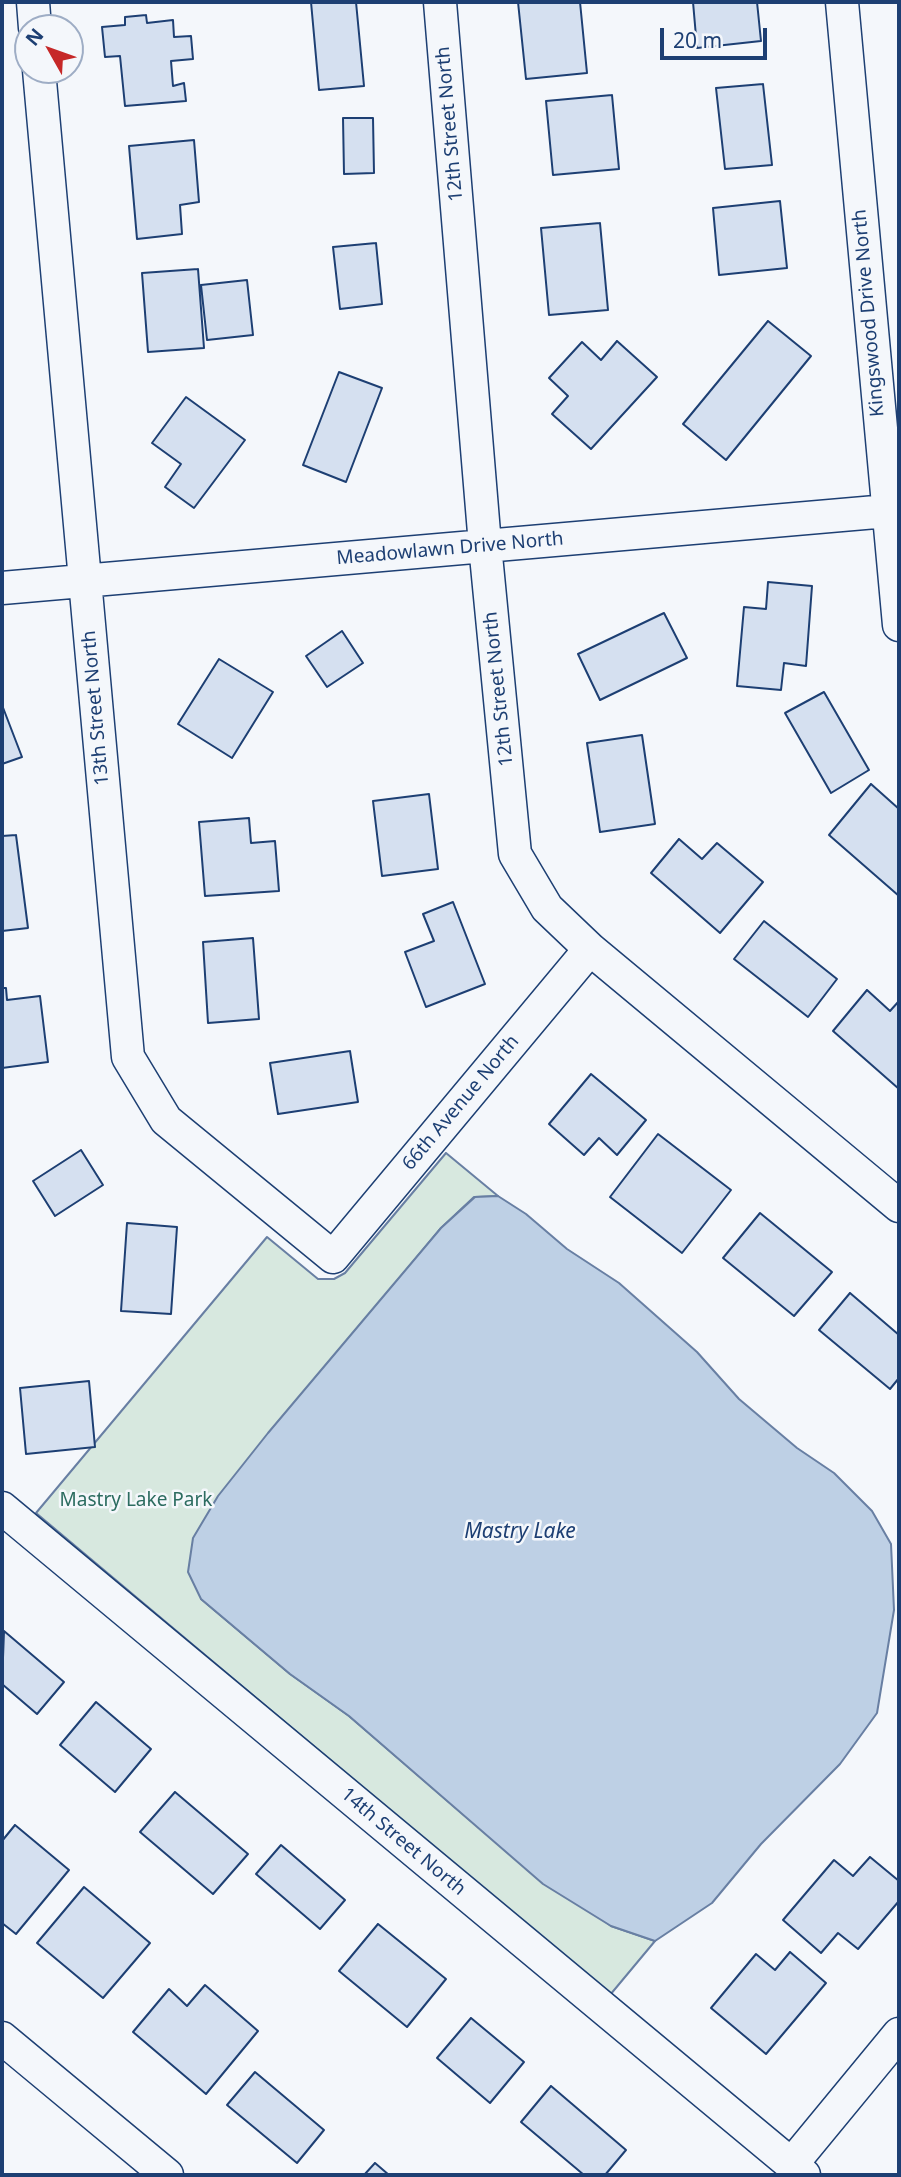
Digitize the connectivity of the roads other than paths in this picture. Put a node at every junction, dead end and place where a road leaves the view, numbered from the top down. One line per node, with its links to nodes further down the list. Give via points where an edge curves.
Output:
1 (440, 2): 5 (street, 12th Street North)
2 (842, 2): 4 (street, Kingswood Drive North)
3 (40, 84): 6 (street, 13th Street North)
4 (893, 511): 5 (street, Meadowlawn Drive North); 8 (street, Kingswood Drive North)
5 (485, 545): 6 (street, Meadowlawn Drive North); 9 (street, 12th Street North, via 515,854 547,908)
6 (84, 582): 7 (street, Meadowlawn Drive North); 11 (street, 13th Street North, via 128,1057 166,1120)
7 (2, 588)
8 (899, 625)
9 (590, 949): 10 (street, 12th Street North); 11 (street, 66th Avenue North)
10 (899, 1206)
11 (333, 1257)
12 (2, 1508): 15 (street, 14th Street North)
13 (899, 2034): 15 (street)
14 (2, 2038): 16 (street)
15 (797, 2170)
16 (167, 2175)

